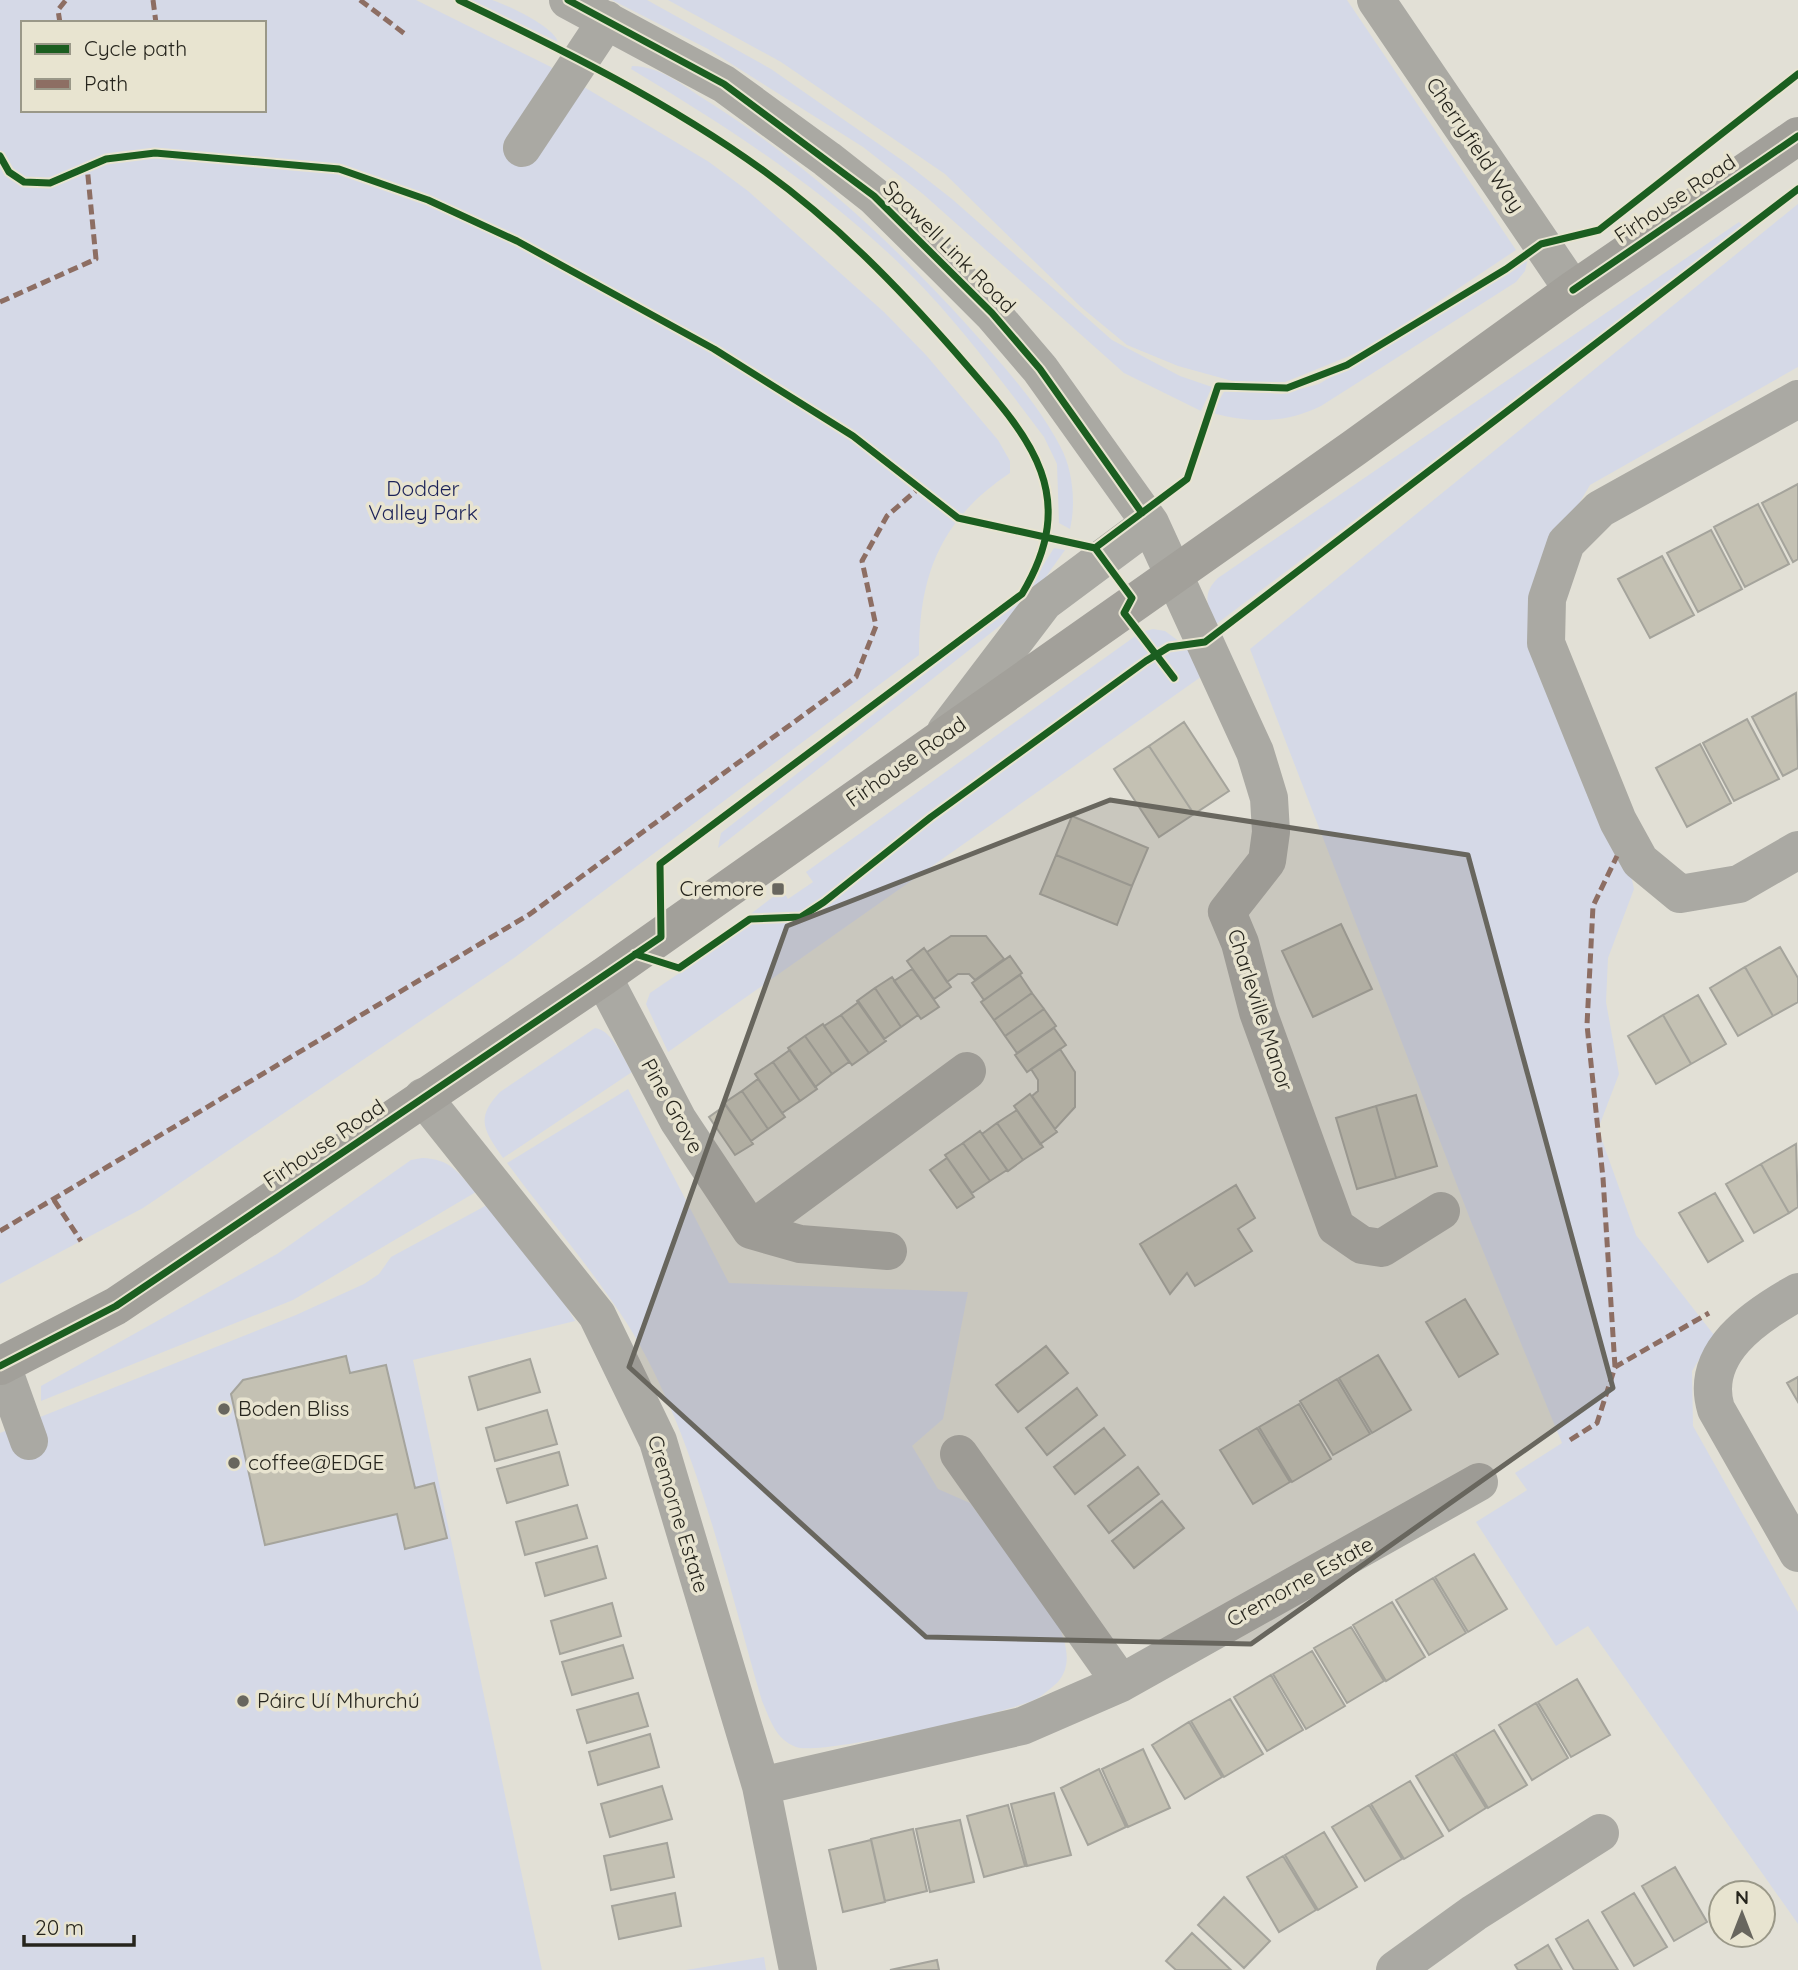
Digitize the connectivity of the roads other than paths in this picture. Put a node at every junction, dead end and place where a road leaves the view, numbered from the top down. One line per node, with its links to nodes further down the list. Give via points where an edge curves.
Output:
1 (568, 0): 3 (street, Spawell Link Road)
2 (1376, 0): 6 (street, Cherryfield Way)
3 (607, 20): 5 (street); 8 (street, Spawell Link Road, via 724,84 874,196 992,313 1040,369)
4 (1798, 136): 6 (main road, Firhouse Road)
5 (522, 148)
6 (1573, 290): 9 (main road, Firhouse Road)
7 (1798, 399): 11 (street, via 1600,509 1566,543 1547,599 1546,643 1618,821 1640,861 1679,894 1739,884)
8 (1150, 523): 9 (street, Spawell Link Road); 10 (street, via 1044,602)
9 (1173, 573): 10 (main road, Firhouse Road); 15 (street, Charleville Manor, via 1255,752 1269,798 1267,861 1227,912 1336,1227 1362,1245 1382,1248)
10 (943, 736): 12 (main road, Firhouse Road)
11 (1798, 850)
12 (603, 977): 14 (main road, Firhouse Road); 16 (street, Pine Grove, via 678,1120)
13 (967, 1071): 16 (street)
14 (424, 1097): 19 (main road, Firhouse Road, via 125,1300); 25 (street, Cremorne Estate, via 597,1314 658,1441)
15 (1441, 1211)
16 (751, 1230): 17 (street, via 800,1244)
17 (888, 1251)
18 (1798, 1292): 23 (street, via 1735,1334 1714,1372 1711,1391 1716,1409)
19 (1, 1366): 20 (street)
20 (29, 1441)
21 (960, 1454): 24 (street)
22 (1479, 1482): 24 (street, Cremorne Estate)
23 (1798, 1553)
24 (1121, 1682): 25 (street, Cremorne Estate, via 1022,1726)
25 (761, 1786): 27 (street, Cremorne Estate)
26 (1600, 1833): 28 (street)
27 (798, 1970)
28 (1395, 1970)

